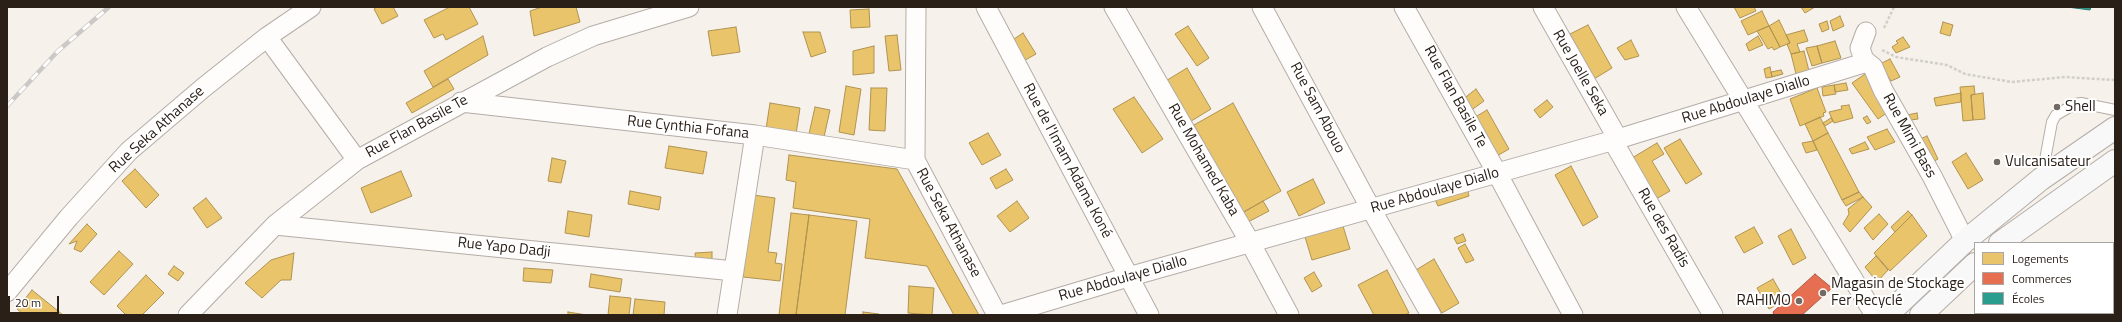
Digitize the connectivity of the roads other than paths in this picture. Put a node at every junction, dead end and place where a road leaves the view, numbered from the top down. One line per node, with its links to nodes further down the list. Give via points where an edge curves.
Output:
1 (311, 7): 11 (street, Rue Seka Athanase)
2 (689, 7): 14 (street, Rue Flan Basile Te, via 594,36)
3 (916, 7): 20 (street, Rue Seka Athanase)
4 (986, 7): 31 (street, Rue de l'Imam Adama Koné)
5 (1114, 7): 28 (street, Rue Mohamed Kaba)
6 (1262, 7): 24 (street, Rue Sam Abouo)
7 (1404, 7): 22 (street, Rue Flan Basile Te)
8 (1543, 7): 18 (street, Rue Joelle Seka)
9 (1686, 7): 13 (street)
10 (1874, 32): 12 (street, Rue Mimi Bass, via 1860,48 1864,60)
11 (267, 37): 19 (street); 32 (street, Rue Seka Athanase, via 129,151 69,217)
12 (1873, 55): 13 (street, Rue Abdoulaye Diallo); 26 (street, Rue Mimi Bass, via 1873,67 1883,90 1932,176)
13 (1743, 101): 18 (street, Rue Abdoulaye Diallo); 42 (street)
14 (460, 102): 17 (street, Rue Cynthia Fofana); 19 (street, Rue Flan Basile Te)
15 (2115, 110): 23 (lane, via 2081,103 2056,115 2052,122)
16 (2115, 128): 23 (main road)
17 (755, 135): 20 (street, Rue Cynthia Fofana); 30 (street)
18 (1615, 140): 22 (street, Rue Abdoulaye Diallo); 41 (street, Rue des Radis)
19 (357, 160): 25 (street, Rue Flan Basile Te)
20 (915, 160): 35 (street, Rue Seka Athanase)
21 (2115, 162): 27 (main road)
22 (1497, 173): 24 (street, Rue Abdoulaye Diallo); 40 (street, Rue Flan Basile Te)
23 (2041, 179): 26 (main road)
24 (1371, 209): 28 (street, Rue Abdoulaye Diallo); 39 (street, Rue Sam Abouo)
25 (275, 225): 30 (street, Rue Yapo Dadji); 33 (street, Rue Flan Basile Te)
26 (1965, 241): 43 (main road)
27 (2001, 242)
28 (1251, 244): 31 (street, Rue Abdoulaye Diallo); 38 (street, Rue Mohamed Kaba)
29 (1974, 265): 44 (main road)
30 (734, 271): 34 (street)
31 (1128, 277): 36 (street, Rue Abdoulaye Diallo); 37 (street, Rue de l'Imam Adama Koné)
32 (7, 292)
33 (188, 315)
34 (727, 315)
35 (996, 315)
36 (1001, 315)
37 (1149, 315)
38 (1289, 315)
39 (1431, 315)
40 (1572, 315)
41 (1713, 315)
42 (1875, 315)
43 (1887, 315)
44 (1921, 315)

